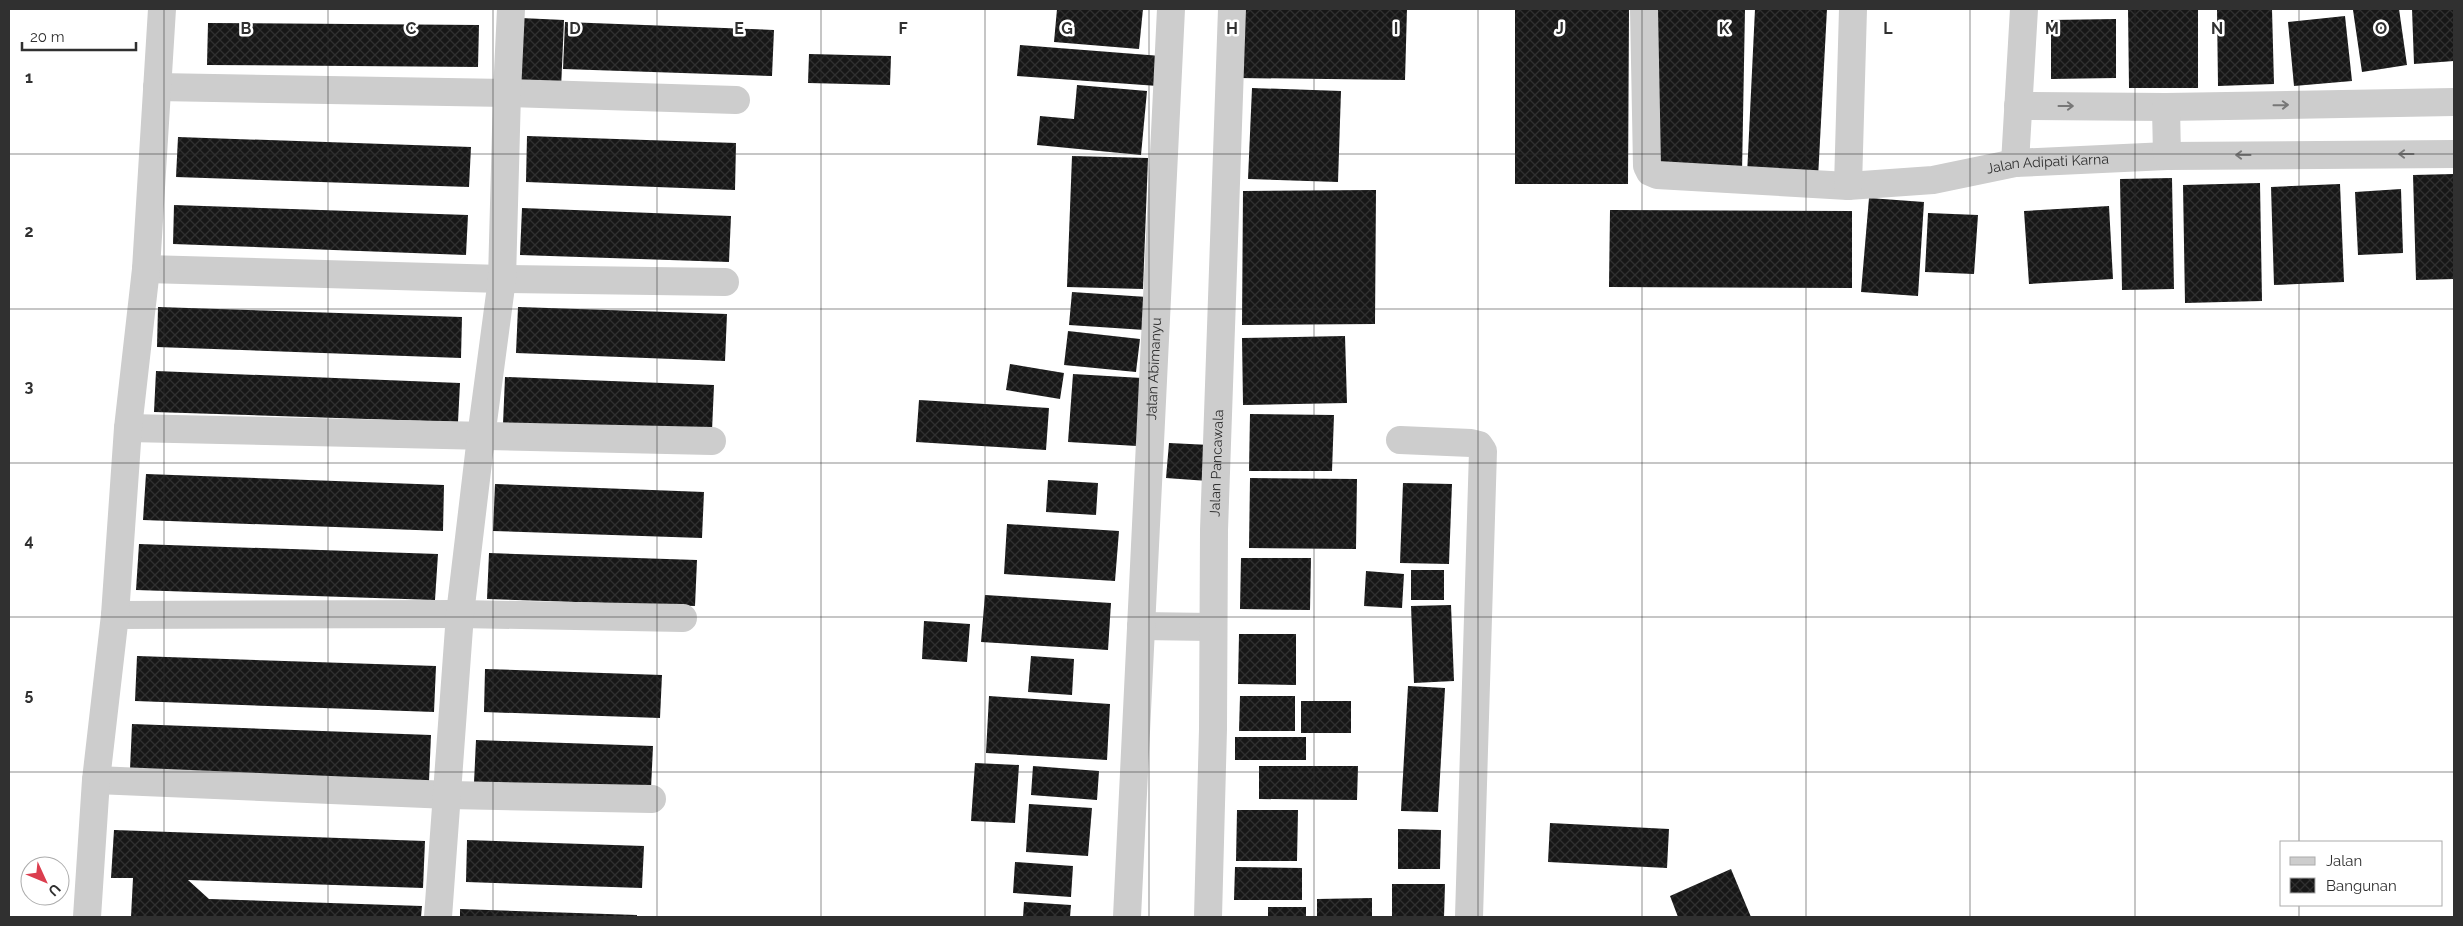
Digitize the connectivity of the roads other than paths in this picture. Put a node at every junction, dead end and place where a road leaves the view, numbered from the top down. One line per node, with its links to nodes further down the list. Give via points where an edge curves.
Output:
1 (162, 9): 8 (street)
2 (511, 9): 9 (street)
3 (1171, 9): 28 (street, Jalan Abimanyu)
4 (1232, 9): 29 (street, Jalan Pancawala)
5 (1644, 9): 17 (street, Jalan Adipati Karna, via 1647,166 1650,172)
6 (1853, 9): 17 (street)
7 (2024, 9): 12 (street)
8 (157, 87): 9 (street); 18 (street)
9 (507, 93): 10 (street); 19 (street)
10 (736, 100)
11 (2454, 102): 13 (street, one-way to 11)
12 (2018, 106): 13 (street, one-way to 13); 16 (street)
13 (2166, 107): 15 (street)
14 (2454, 154): 15 (street, Jalan Adipati Karna, one-way to 15)
15 (2167, 156): 16 (street, Jalan Adipati Karna)
16 (2016, 163): 17 (street, Jalan Adipati Karna, via 1933,180)
17 (1848, 186)
18 (146, 269): 19 (street); 21 (street)
19 (502, 279): 20 (street); 22 (street)
20 (724, 282)
21 (128, 428): 22 (street); 26 (street)
22 (481, 437): 24 (street); 25 (street)
23 (1400, 440): 37 (street, via 1471,442 1483,451)
24 (712, 441)
25 (460, 614): 26 (street); 27 (street); 31 (street)
26 (115, 615): 30 (street)
27 (683, 618)
28 (1141, 626): 29 (street); 35 (street, Jalan Abimanyu)
29 (1212, 627): 36 (street, Jalan Pancawala)
30 (96, 780): 31 (street); 33 (street)
31 (449, 795): 32 (street); 34 (street)
32 (652, 798)
33 (87, 917)
34 (438, 917)
35 (1127, 917)
36 (1208, 917)
37 (1469, 917)

